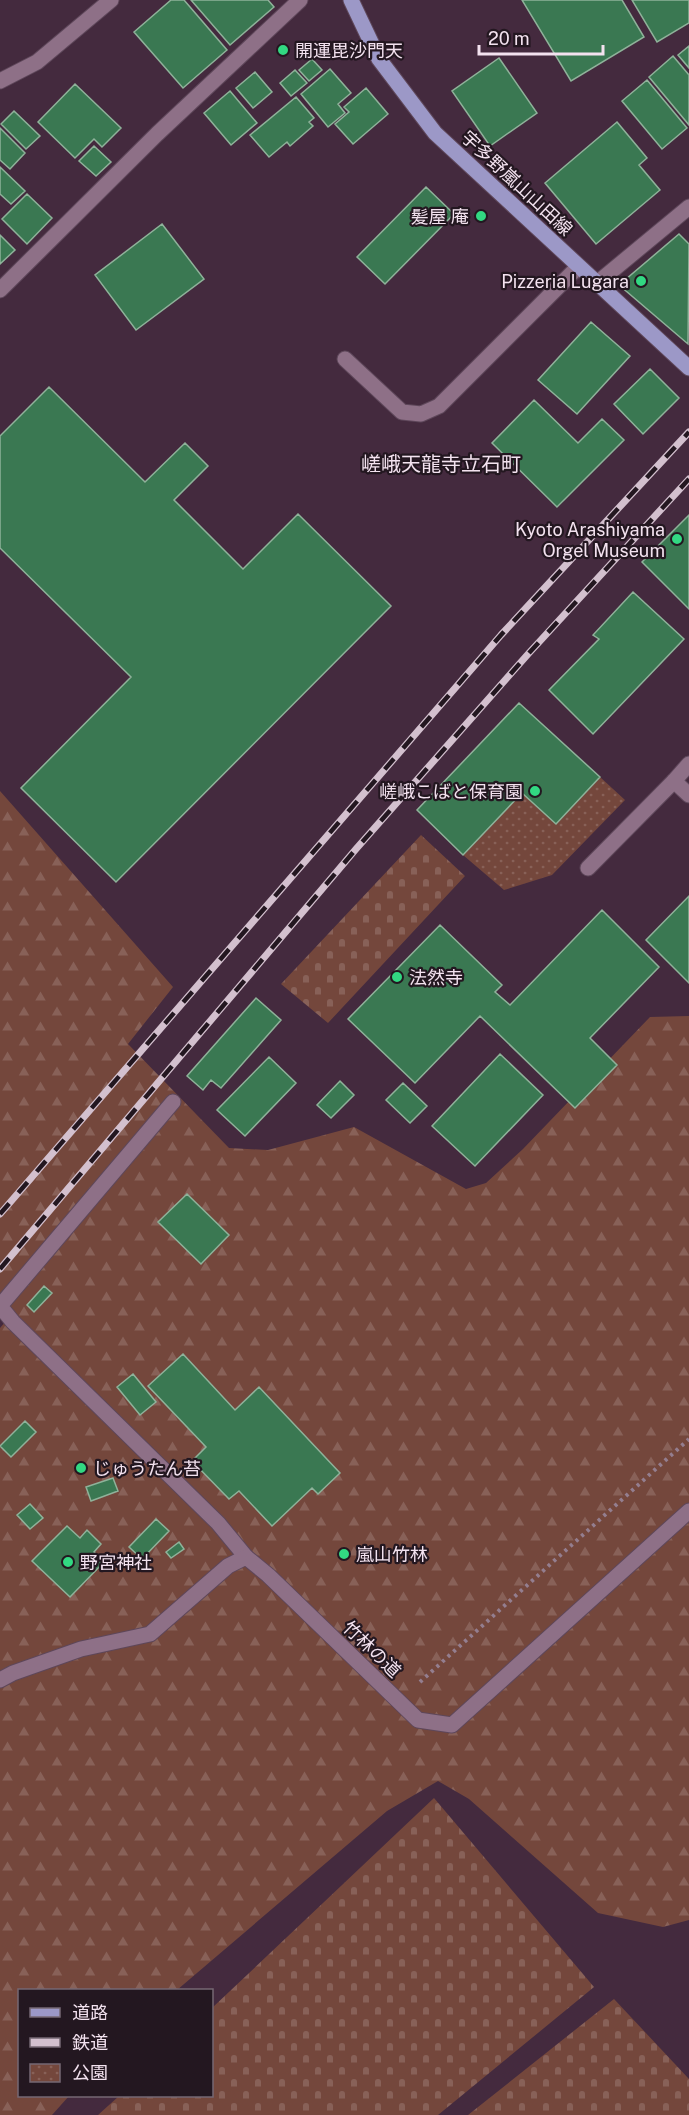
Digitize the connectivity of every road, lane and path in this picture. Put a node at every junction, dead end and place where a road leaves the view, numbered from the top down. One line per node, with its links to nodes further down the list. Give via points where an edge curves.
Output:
1 (111, 0): 4 (street, via 37,62)
2 (300, 0): 8 (street, via 157,134)
3 (351, 0): 6 (main road, 宇多野嵐山山田線, via 379,59 435,133)
4 (0, 81)
5 (689, 207): 7 (street)
6 (578, 267): 7 (main road, 宇多野嵐山山田線); 9 (street, via 439,406 421,414 402,412)
7 (596, 284): 10 (main road, 宇多野嵐山山田線)
8 (0, 290)
9 (345, 359)
10 (689, 368)
11 (689, 764): 12 (street)
12 (674, 781): 13 (street); 14 (street)
13 (689, 795)
14 (588, 868)
15 (173, 1102): 16 (street)
16 (0, 1306): 19 (street, 竹林の道, via 218,1523)
17 (689, 1439): 21 (path)
18 (689, 1511): 21 (street, 竹林の道, via 452,1725 418,1720)
19 (246, 1557): 20 (street, via 228,1566 150,1634 81,1649); 21 (street, 竹林の道)
20 (0, 1680)
21 (399, 1702)

